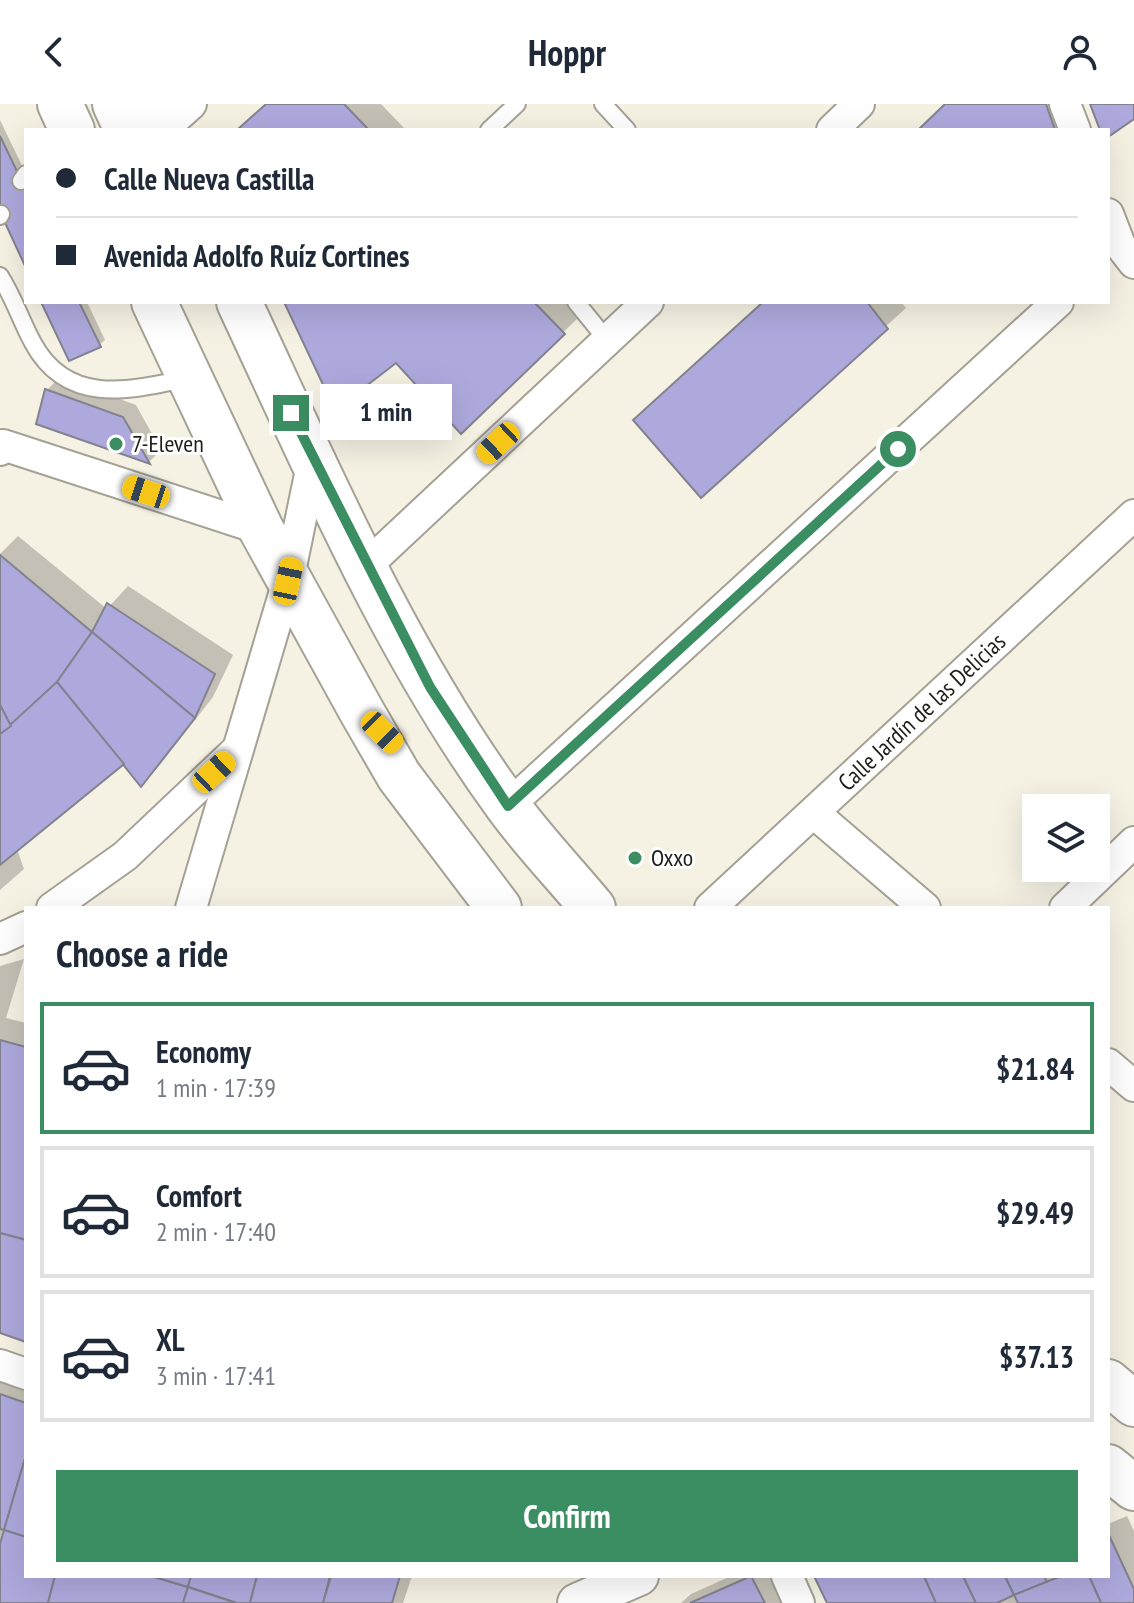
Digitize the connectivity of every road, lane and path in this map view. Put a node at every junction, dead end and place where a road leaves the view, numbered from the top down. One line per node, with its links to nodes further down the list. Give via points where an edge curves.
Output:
1 (517, 104): 5 (lane)
2 (603, 104): 6 (lane)
3 (859, 104): 7 (street)
4 (1065, 104): 8 (street)
5 (491, 128)
6 (625, 128)
7 (834, 128)
8 (1074, 128)
9 (1110, 218): 10 (street)
10 (1124, 250)
11 (0, 276): 12 (lane)
12 (21, 300): 21 (lane, via 32,342 53,373 75,383 125,392)
13 (155, 304): 21 (main road)
14 (221, 304): 20 (main road)
15 (240, 304): 20 (main road)
16 (578, 304): 19 (lane)
17 (646, 304): 19 (street)
18 (1056, 304): 30 (street)
19 (607, 340): 26 (street)
20 (269, 366): 23 (main road)
21 (189, 377): 25 (main road)
22 (2, 448): 25 (street)
23 (313, 460): 26 (main road); 27 (street)
24 (1134, 515): 31 (street, Calle Jardín de las Delicias)
25 (261, 529): 27 (main road)
26 (366, 566): 30 (main road, via 430,687)
27 (288, 581): 28 (main road); 29 (street)
28 (362, 712): 35 (main road, via 399,776); 36 (main road, via 421,771)
29 (236, 751): 33 (street, via 125,856); 34 (street)
30 (508, 806): 37 (main road)
31 (814, 813): 38 (street, Calle Jardín de las Delicias); 39 (street)
32 (1134, 842): 40 (street)
33 (55, 906)
34 (192, 906)
35 (497, 906)
36 (525, 906)
37 (591, 906)
38 (712, 906)
39 (923, 906)
40 (1067, 906)
41 (24, 928): 42 (street)
42 (0, 939)
43 (1110, 1066): 44 (street)
44 (1134, 1086)
45 (0, 1365): 46 (street)
46 (24, 1373)
47 (1110, 1384): 48 (main road)
48 (1134, 1404)
49 (1110, 1469): 50 (main road)
50 (1134, 1488)
51 (634, 1578): 53 (street)
52 (788, 1578): 54 (street)
53 (577, 1603)
54 (799, 1603)

